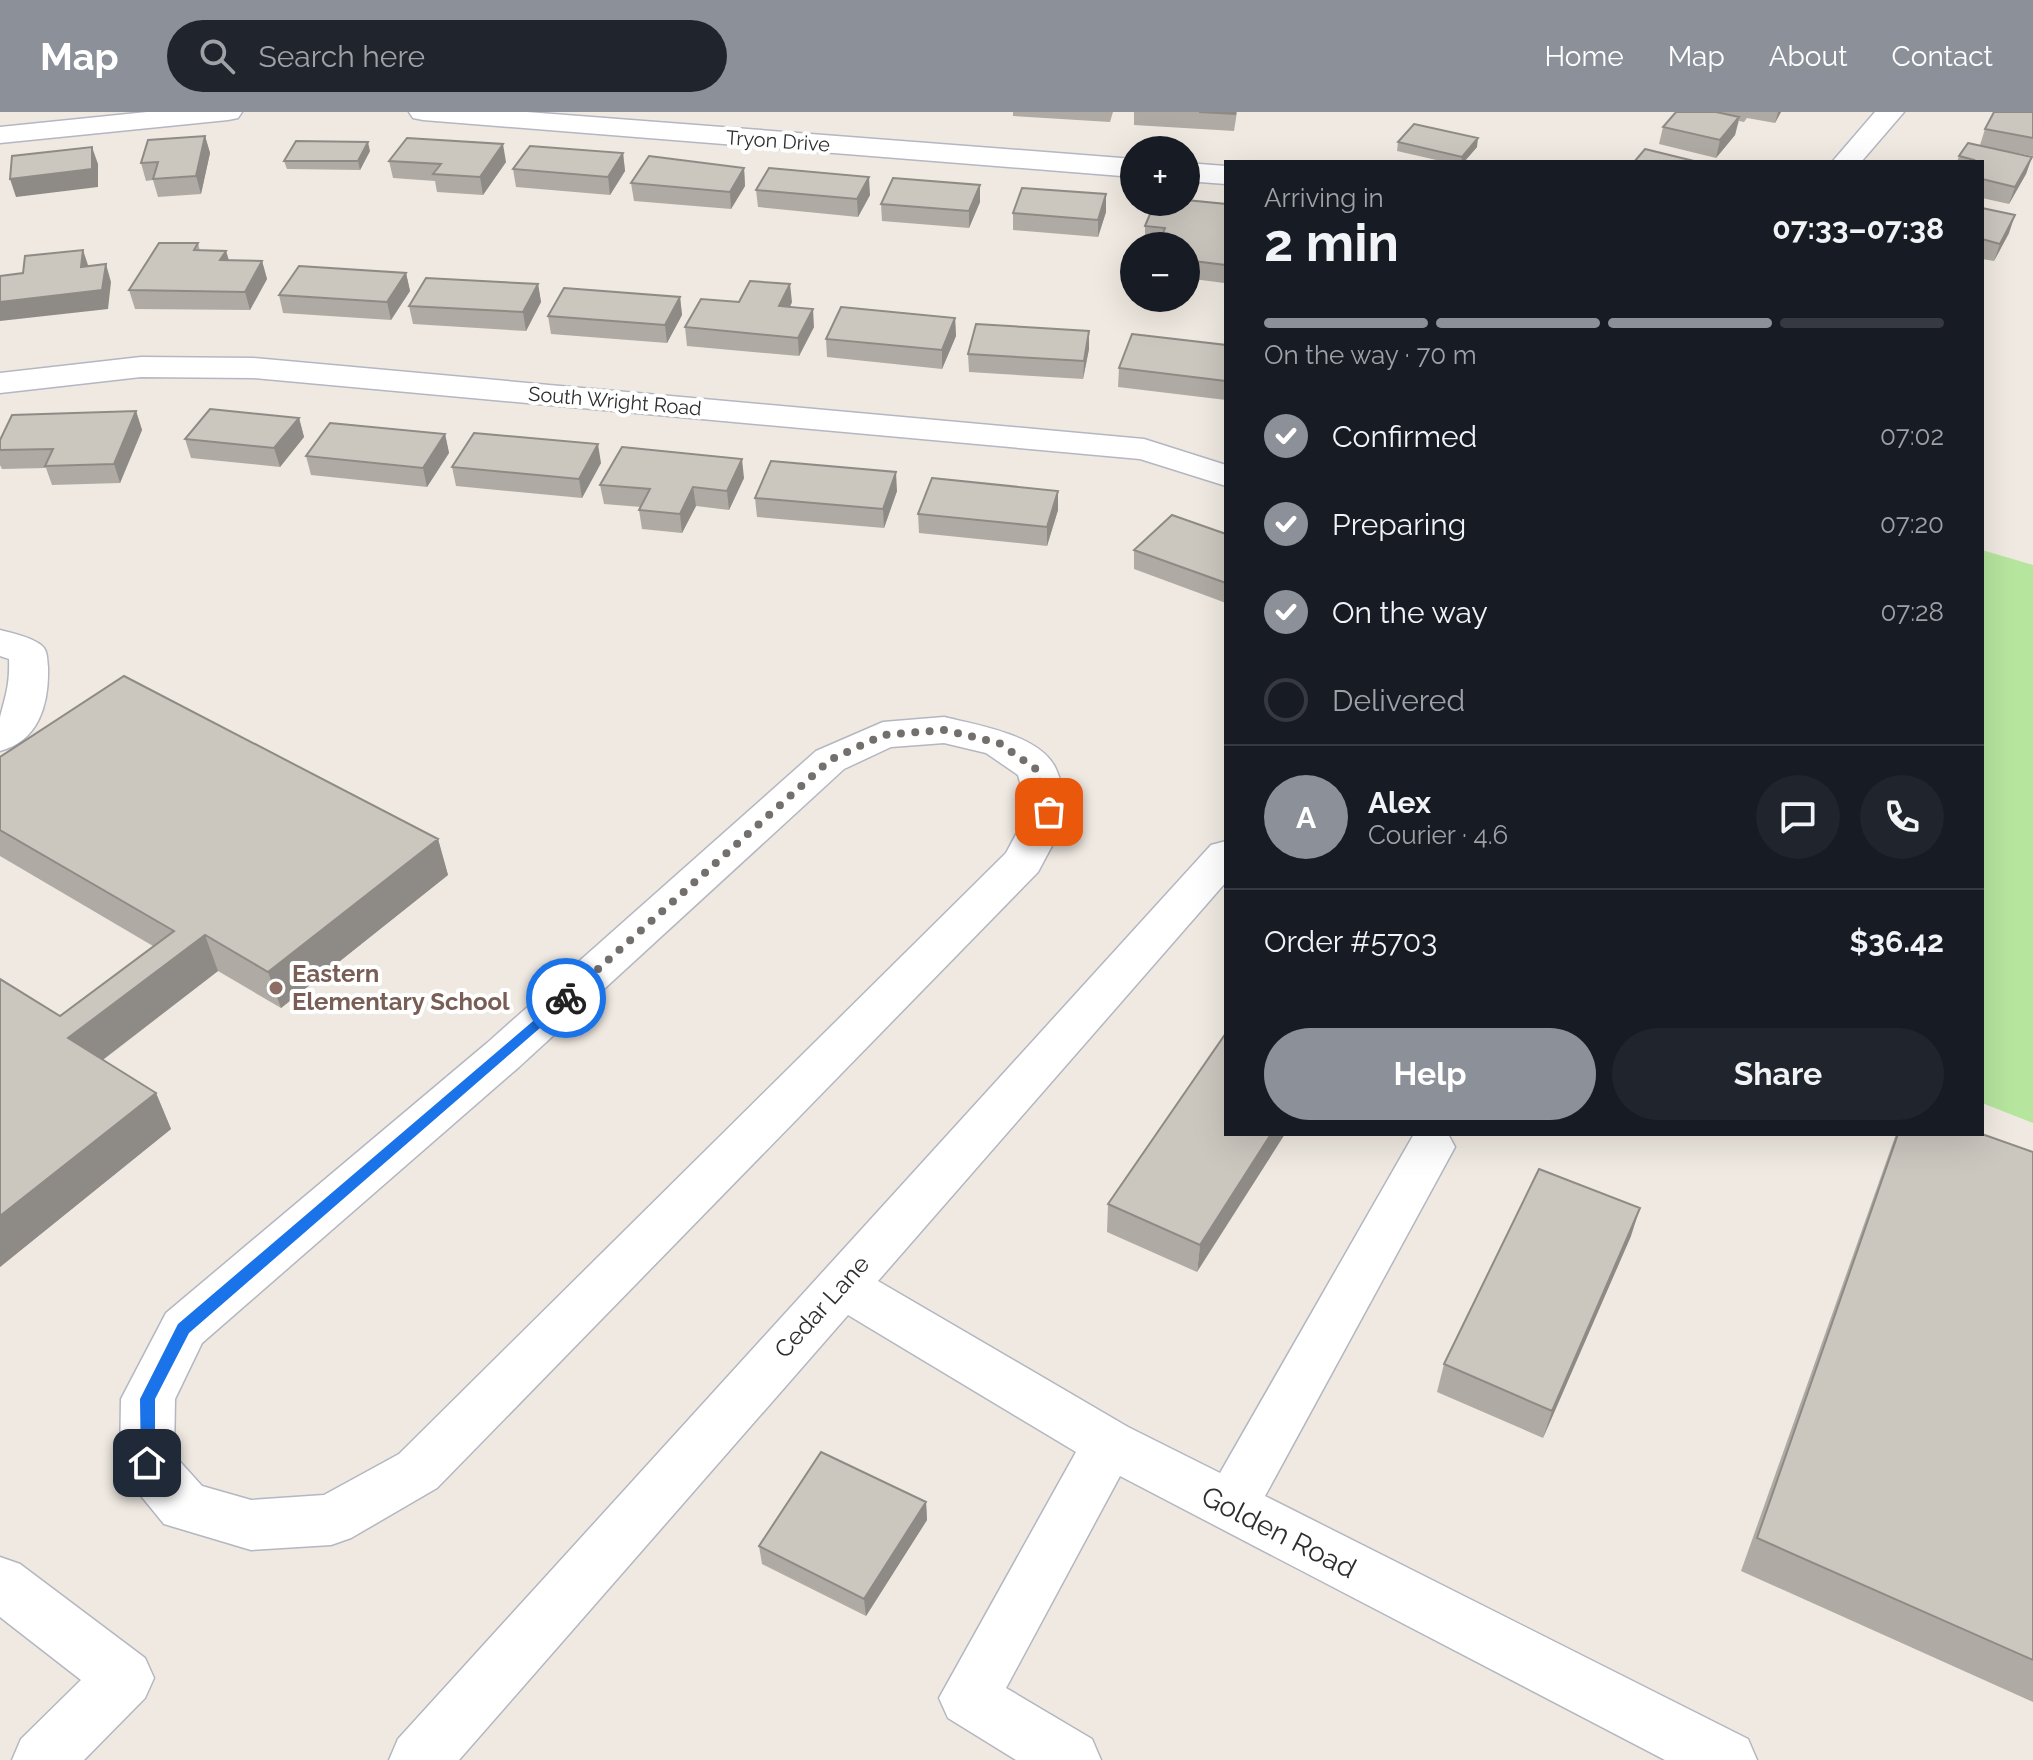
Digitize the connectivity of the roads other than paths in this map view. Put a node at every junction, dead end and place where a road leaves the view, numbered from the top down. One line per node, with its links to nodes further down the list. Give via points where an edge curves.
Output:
1 (228, 112): 5 (street)
2 (423, 112): 6 (street, Tryon Drive)
3 (787, 112): 6 (street)
4 (1890, 112): 7 (street)
5 (0, 135)
6 (771, 140): 8 (street, Tryon Drive)
7 (1848, 160)
8 (1120, 167)
9 (1200, 173): 10 (street)
10 (1224, 175)
11 (0, 383): 12 (street, South Wright Road, via 141,367 253,368 1144,449)
12 (1224, 475)
13 (0, 642): 14 (street, via 28,653 30,700)
14 (0, 738)
15 (1224, 857): 18 (street, Cedar Lane)
16 (1431, 1147): 20 (street)
17 (681, 1206): 17 (street, via 1023,862 1049,812 1036,769 999,743 944,730 883,735 830,760 503,1055 184,1328 148,1399 147,1463 184,1506 251,1525 331,1520 418,1471)
18 (841, 1285): 19 (street, Golden Road); 23 (street, Cedar Lane)
19 (1109, 1444): 20 (street, Golden Road); 24 (street, via 969,1698)
20 (1230, 1507): 25 (street, Golden Road)
21 (0, 1583): 22 (street, via 124,1678)
22 (42, 1760)
23 (419, 1760)
24 (1071, 1760)
25 (1727, 1760)

